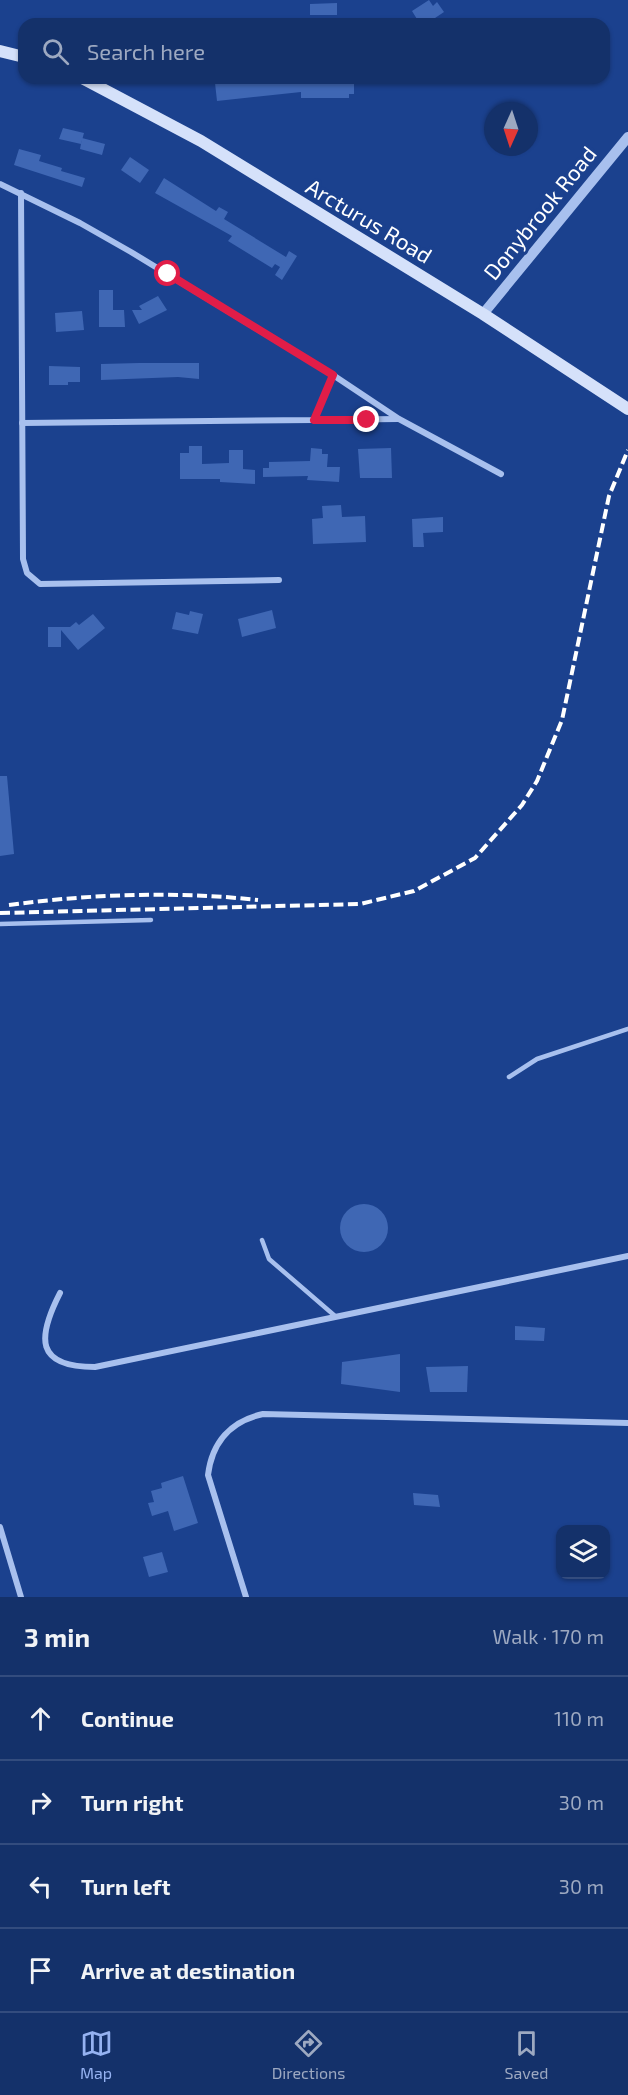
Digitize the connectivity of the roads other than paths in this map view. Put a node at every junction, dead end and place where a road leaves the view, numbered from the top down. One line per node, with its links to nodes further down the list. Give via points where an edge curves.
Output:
1 (0, 51): 2 (main road)
2 (18, 56)
3 (93, 84): 7 (main road, Arcturus Road, via 201,141)
4 (628, 137): 7 (street, Donybrook Road)
5 (0, 184): 6 (street)
6 (21, 193): 8 (street, via 131,252); 12 (street)
7 (483, 314): 9 (main road, Arcturus Road)
8 (333, 375): 10 (street); 11 (street)
9 (628, 409)
10 (399, 419): 11 (street); 13 (street)
11 (314, 420): 12 (street)
12 (22, 423): 14 (street, via 23,559 27,573 40,585)
13 (501, 474)
14 (279, 580)
15 (151, 920): 16 (lane)
16 (0, 924)
17 (628, 1029): 18 (lane, via 537,1059)
18 (509, 1077)
19 (262, 1240): 22 (lane, via 269,1259)
20 (628, 1256): 22 (street)
21 (60, 1293): 22 (street, via 47,1319 45,1336 49,1354 60,1363 75,1367 95,1367)
22 (335, 1316)
23 (628, 1423): 26 (street, via 263,1414 245,1418 227,1430 216,1446 208,1474)
24 (0, 1527): 25 (street)
25 (21, 1597)
26 (246, 1597)

